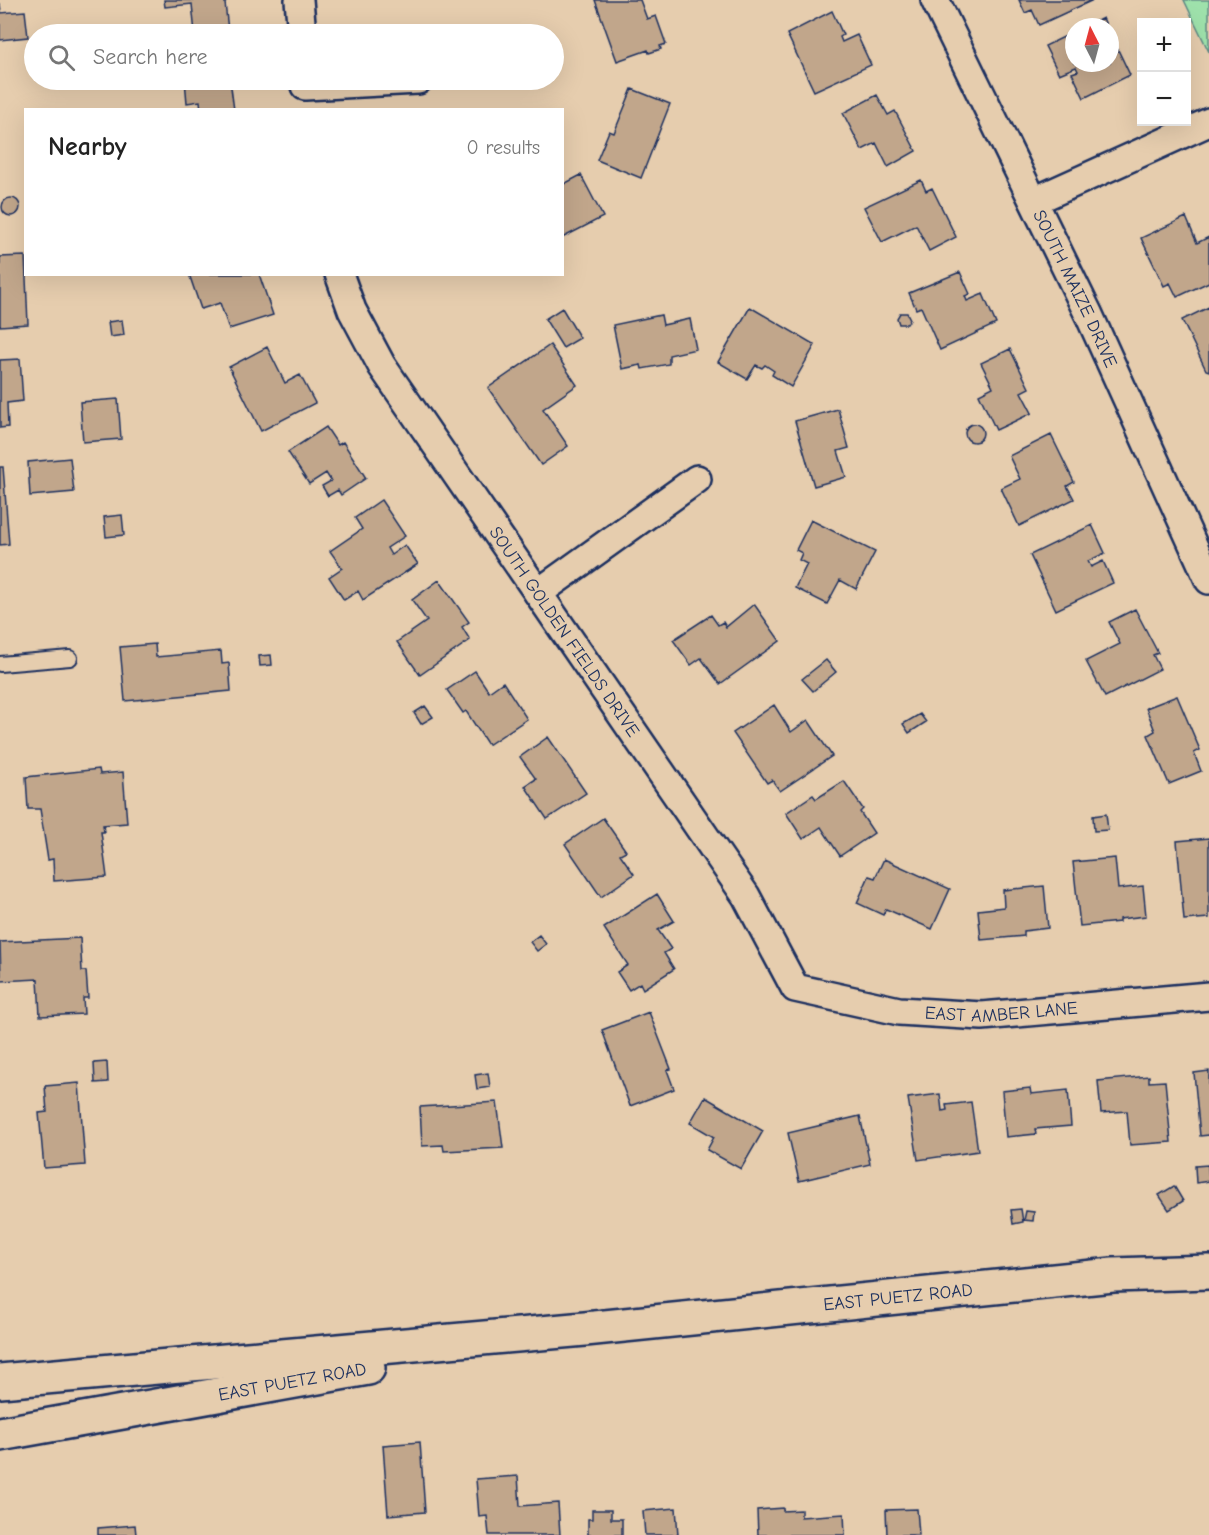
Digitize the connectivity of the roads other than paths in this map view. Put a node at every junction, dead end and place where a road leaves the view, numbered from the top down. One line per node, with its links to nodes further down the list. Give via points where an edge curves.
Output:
1 (299, 0): 3 (street)
2 (935, 0): 7 (street, SOUTH MAIZE DRIVE)
3 (301, 24)
4 (325, 90): 5 (street)
5 (306, 92)
6 (1209, 122): 7 (street)
7 (1034, 201): 10 (street, SOUTH MAIZE DRIVE)
8 (340, 276): 11 (street, SOUTH GOLDEN FIELDS DRIVE, via 352,310 382,366)
9 (697, 479): 11 (street)
10 (1209, 580)
11 (538, 592): 14 (street, SOUTH GOLDEN FIELDS DRIVE, via 746,896)
12 (70, 658): 13 (lane)
13 (0, 664)
14 (795, 988): 15 (street, EAST AMBER LANE, via 898,1011 982,1016)
15 (1209, 996)
16 (1209, 1272): 17 (street, EAST PUETZ ROAD, via 1113,1275)
17 (585, 1329): 18 (street, EAST PUETZ ROAD); 19 (street, EAST PUETZ ROAD)
18 (0, 1381)
19 (0, 1434)

